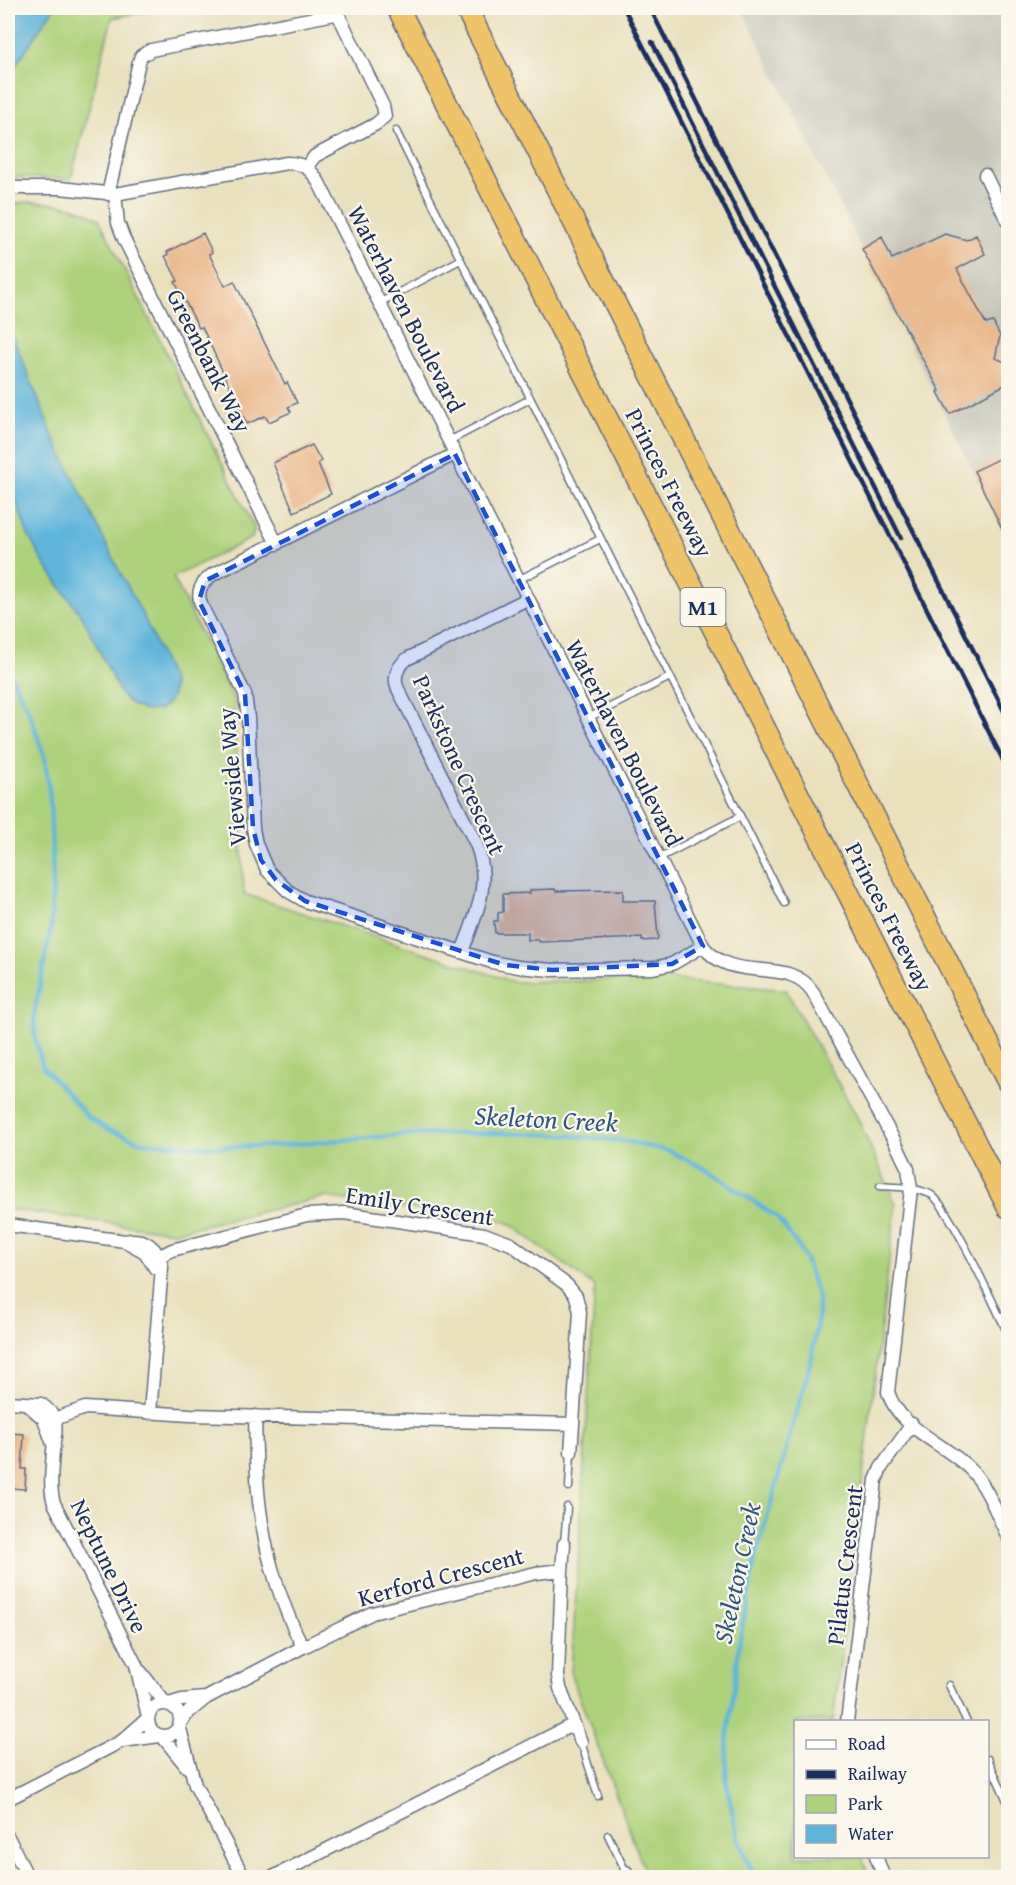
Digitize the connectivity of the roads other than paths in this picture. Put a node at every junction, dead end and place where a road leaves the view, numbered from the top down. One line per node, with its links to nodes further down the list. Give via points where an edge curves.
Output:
1 (399, 8): 28 (highway, Princes Freeway / M1)
2 (466, 8): 25 (highway, Princes Freeway / M1)
3 (396, 131): 9 (lane)
4 (307, 166): 7 (street, via 287,163); 7 (street, Greenbank Way, via 323,151 382,120 385,111 335,14 151,50 141,56); 10 (street, Waterhaven Boulevard, via 320,183)
5 (985, 175): 8 (street)
6 (13, 188): 7 (street)
7 (111, 194): 15 (street, Greenbank Way, via 124,239)
8 (1008, 222)
9 (460, 260): 10 (lane); 11 (lane)
10 (379, 303): 12 (street, Waterhaven Boulevard)
11 (530, 399): 12 (lane); 14 (lane)
12 (448, 441): 13 (street, Waterhaven Boulevard)
13 (455, 454): 15 (street, Viewside Way); 16 (street, Waterhaven Boulevard)
14 (600, 539): 16 (lane); 18 (lane)
15 (277, 544): 24 (street, Viewside Way, via 212,575 199,595 245,694 253,828 261,860 276,880 305,901)
16 (518, 580): 17 (street, Waterhaven Boulevard)
17 (527, 599): 19 (street, Waterhaven Boulevard); 24 (street, Parkstone Crescent, via 407,659 395,677 482,863 483,889)
18 (670, 677): 19 (lane); 20 (lane)
19 (588, 718): 21 (street, Waterhaven Boulevard)
20 (739, 817): 21 (lane); 22 (lane)
21 (658, 858): 23 (street, Waterhaven Boulevard)
22 (784, 903)
23 (703, 946): 24 (street, Viewside Way, via 660,967 552,970 505,965); 27 (street, Waterhaven Boulevard, via 723,964 791,974 809,986 883,1117 908,1169)
24 (462, 952)
25 (1008, 1082)
26 (880, 1186): 27 (lane)
27 (911, 1189): 31 (lane, via 936,1197); 37 (street, Waterhaven Boulevard, via 888,1392 898,1413)
28 (1008, 1207)
29 (8, 1225): 30 (street, via 124,1241)
30 (156, 1258): 33 (street, via 160,1283); 36 (street, Emily Crescent, via 172,1250 328,1213 500,1239 567,1284 576,1296 580,1312)
31 (1008, 1334)
32 (8, 1402): 35 (street, via 41,1404)
33 (150, 1413): 34 (street); 35 (street, via 85,1408)
34 (255, 1416): 36 (street); 44 (street, via 258,1487 266,1545)
35 (50, 1420): 45 (street, Neptune Drive, via 57,1435 54,1503)
36 (573, 1424): 38 (street, Emily Crescent)
37 (912, 1424): 41 (street, Waterhaven Boulevard, via 970,1469); 50 (street, Pilatus Crescent, via 876,1480)
38 (571, 1452): 39 (lane, Emily Crescent)
39 (569, 1487)
40 (567, 1507): 42 (lane, Kerford Crescent)
41 (1008, 1537)
42 (564, 1544): 43 (street, Kerford Crescent)
43 (562, 1570): 44 (street, Kerford Crescent, via 372,1613); 53 (street, Kerford Crescent, via 558,1676)
44 (303, 1647): 47 (street, Kerford Crescent)
45 (136, 1665): 48 (street, Neptune Drive); 49 (street, Neptune Drive)
46 (949, 1685): 51 (lane)
47 (206, 1698): 48 (street, Kerford Crescent); 52 (street, Kerford Crescent)
48 (168, 1704): 49 (street, via 154,1707); 52 (street, via 178,1711)
49 (147, 1718): 54 (street, via 150,1729); 55 (street)
50 (847, 1720)
51 (966, 1720)
52 (179, 1724): 54 (street, via 173,1734); 58 (street)
53 (574, 1724): 56 (street, Kerford Crescent); 68 (street)
54 (161, 1736): 55 (street); 58 (street)
55 (122, 1741): 60 (street)
56 (582, 1742): 59 (lane, Kerford Crescent)
57 (989, 1763): 61 (lane)
58 (190, 1770): 67 (street)
59 (598, 1796)
60 (8, 1800)
61 (1008, 1803)
62 (608, 1835): 65 (lane)
63 (8, 1837): 66 (street)
64 (876, 1858): 69 (street)
65 (627, 1875)
66 (28, 1878)
67 (244, 1878)
68 (271, 1878)
69 (884, 1878)

